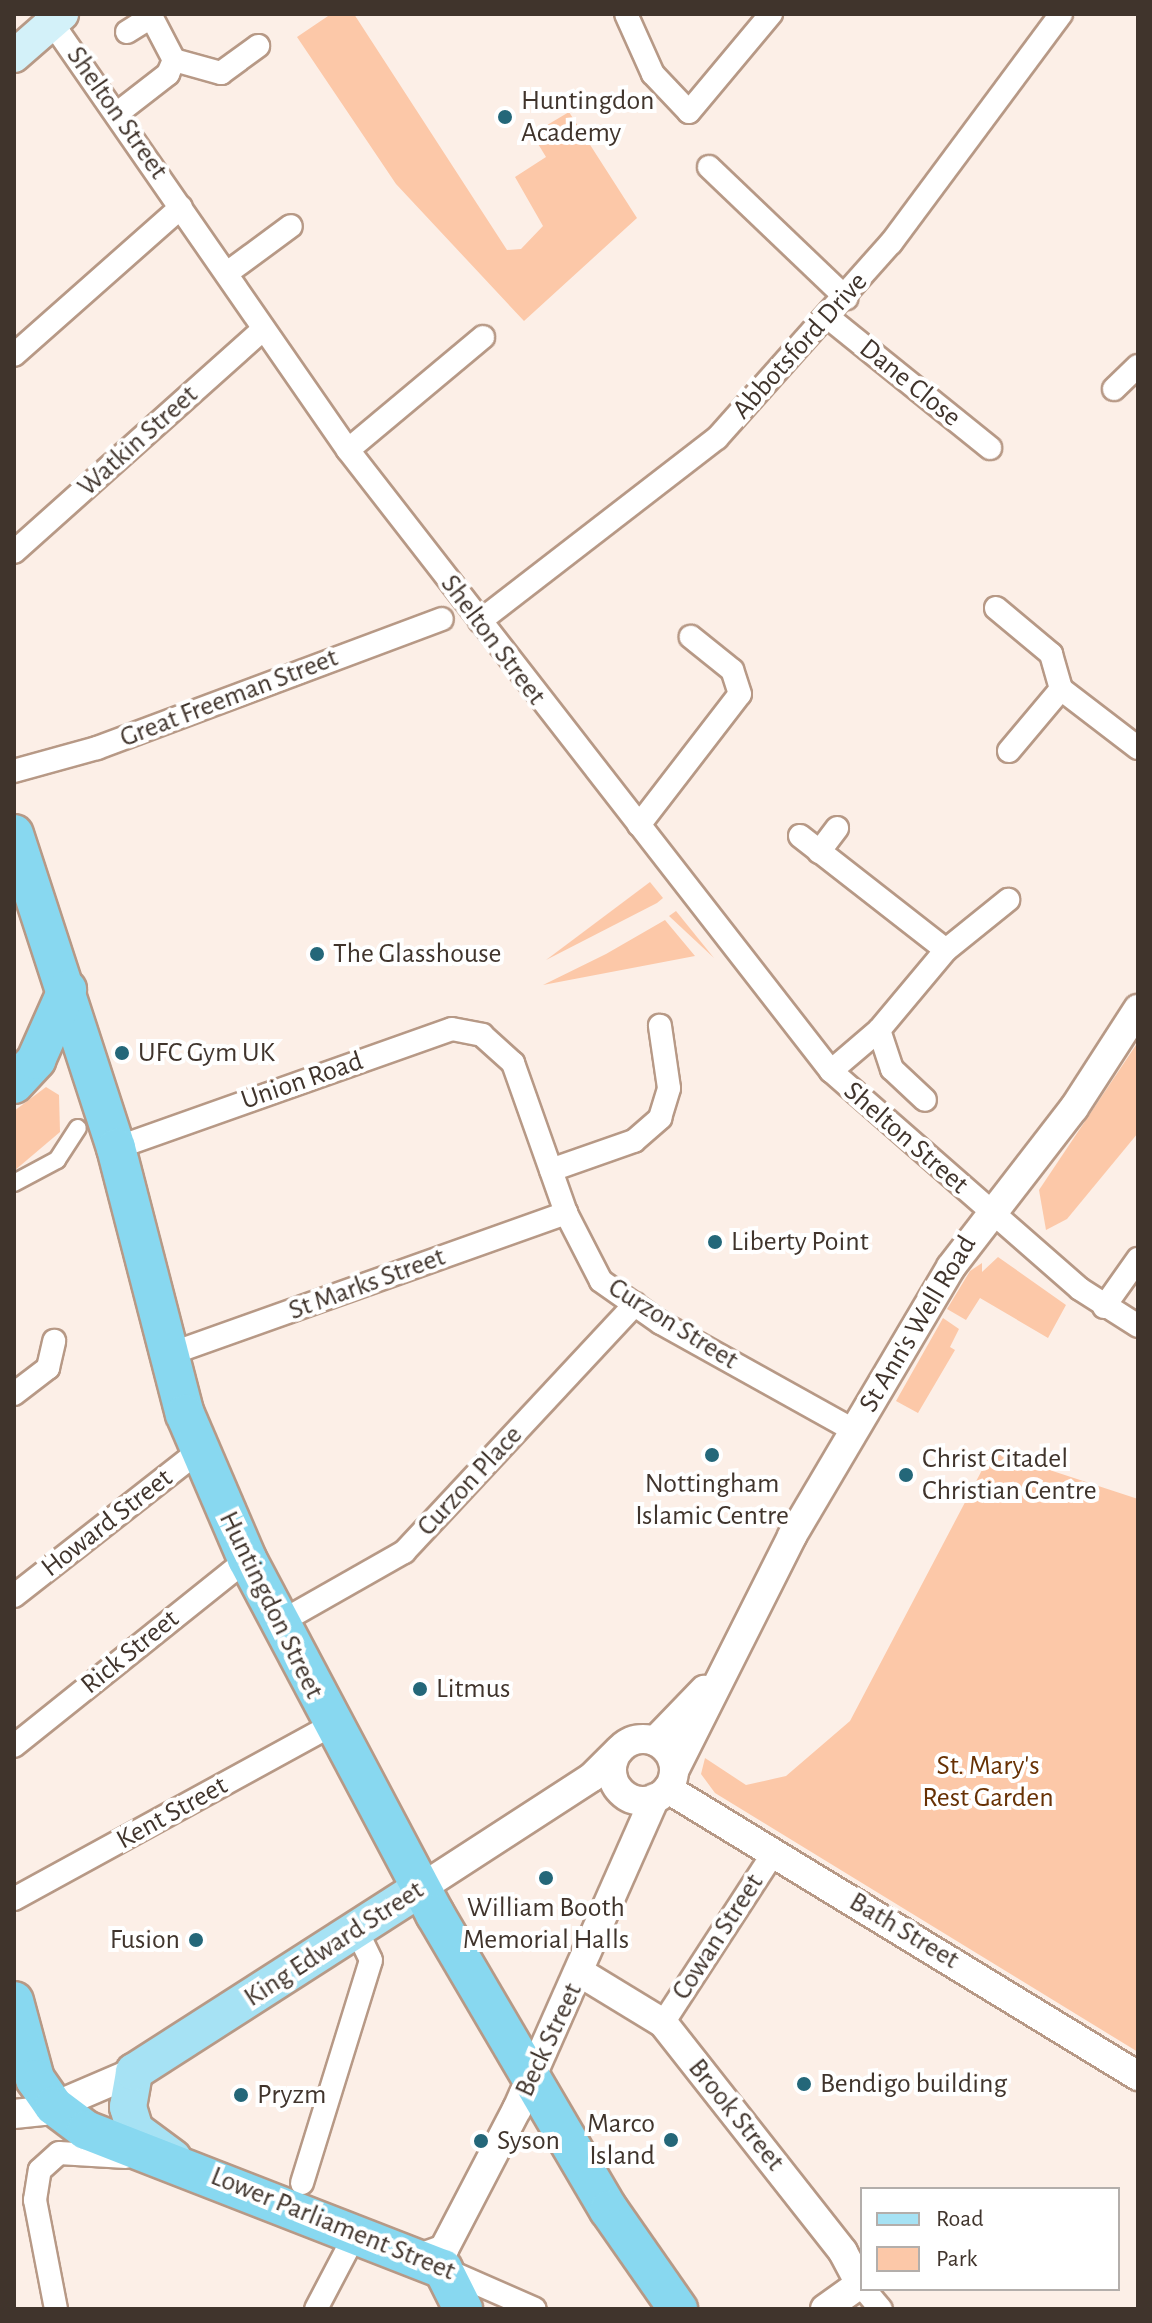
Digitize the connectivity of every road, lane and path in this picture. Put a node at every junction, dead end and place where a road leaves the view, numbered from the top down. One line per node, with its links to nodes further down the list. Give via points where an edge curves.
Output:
1 (626, 14): 2 (street, via 671,99 689,112)
2 (771, 14)
3 (1061, 14): 15 (street, Abbotsford Drive)
4 (151, 15): 6 (street); 9 (street)
5 (54, 17): 8 (main road); 10 (street, Shelton Street)
6 (127, 32)
7 (258, 46): 9 (street, via 221,73)
8 (14, 56)
9 (174, 60): 10 (street, via 168,74)
10 (119, 112): 12 (street, Shelton Street)
11 (709, 167): 15 (street)
12 (181, 207): 14 (street, Shelton Street); 19 (street)
13 (291, 226): 14 (street)
14 (227, 273): 17 (street, Shelton Street)
15 (846, 298): 16 (street, Abbotsford Drive)
16 (829, 318): 22 (street, Dane Close, via 964,437); 27 (street, Abbotsford Drive, via 675,471)
17 (263, 329): 23 (street, Shelton Street); 24 (street, Watkin Street)
18 (483, 337): 23 (street)
19 (14, 355)
20 (1138, 366): 21 (street)
21 (1114, 389)
22 (990, 448)
23 (348, 450): 27 (street, Shelton Street)
24 (14, 552)
25 (996, 608): 29 (street, via 1051,654)
26 (442, 619): 32 (street, Great Freeman Street, via 97,748)
27 (480, 621): 33 (street, Shelton Street)
28 (691, 637): 33 (street, via 732,670 740,694)
29 (1061, 689): 30 (street); 31 (street)
30 (1138, 748)
31 (1009, 751)
32 (14, 771)
33 (639, 825): 45 (street, Shelton Street)
34 (837, 828): 37 (street)
35 (14, 834): 40 (highway, Huntingdon Street)
36 (800, 836): 37 (street)
37 (819, 852): 39 (street)
38 (1008, 900): 39 (street)
39 (946, 950): 43 (street)
40 (67, 990): 46 (highway, via 36,1060); 49 (highway, Huntingdon Street)
41 (1138, 1009): 52 (street, St Ann's Well Road, via 1074,1108)
42 (660, 1026): 50 (street, via 669,1088 660,1118 634,1141)
43 (879, 1030): 45 (street); 47 (street, via 892,1069)
44 (490, 1039): 49 (street, Union Road, via 452,1029); 50 (street, Curzon Street, via 513,1063)
45 (831, 1071): 52 (street, Shelton Street)
46 (14, 1084)
47 (925, 1100)
48 (78, 1128): 51 (street, via 57,1160)
49 (116, 1148): 59 (highway, Huntingdon Street)
50 (551, 1170): 53 (street, Curzon Street)
51 (14, 1183)
52 (989, 1211): 56 (street, Shelton Street); 61 (street, St Ann's Well Road)
53 (566, 1213): 55 (street, Curzon Street, via 593,1270); 59 (street, St Marks Street)
54 (1138, 1259): 56 (street)
55 (635, 1304): 61 (street, Curzon Street); 65 (street, Curzon Place, via 404,1552)
56 (1104, 1307): 57 (street, Shelton Street)
57 (1138, 1326)
58 (54, 1341): 60 (street, via 48,1368)
59 (167, 1355): 62 (highway, Huntingdon Street)
60 (14, 1394)
61 (853, 1430): 66 (street, St Ann's Well Road)
62 (199, 1451): 63 (highway, Huntingdon Street); 64 (street, Howard Street)
63 (247, 1559): 65 (highway, Huntingdon Street); 69 (street, Rick Street)
64 (14, 1596)
65 (279, 1623): 67 (highway, Huntingdon Street)
66 (727, 1658): 68 (street, St Ann's Well Road, via 683,1718); 71 (street, St Ann's Well Road, via 689,1753)
67 (330, 1726): 73 (highway, Huntingdon Street); 74 (street, Kent Street)
68 (655, 1741): 70 (street, via 636,1740); 71 (street, via 669,1753)
69 (14, 1746)
70 (619, 1750): 71 (street, via 612,1768 618,1787 634,1799); 73 (street, King Edward Street, via 592,1777)
71 (666, 1786): 72 (street, Bath Street); 76 (street, Beck Street)
72 (774, 1852): 78 (street, Cowan Street); 80 (street, Bath Street)
73 (421, 1888): 75 (main road, King Edward Street); 81 (highway, Huntingdon Street)
74 (14, 1899)
75 (356, 1929): 79 (main road, King Edward Street); 86 (street, via 371,1960)
76 (581, 1973): 78 (street, Brook Street); 81 (street, Beck Street)
77 (14, 2001): 82 (highway)
78 (663, 2023): 89 (street, Brook Street, via 843,2252)
79 (134, 2072): 83 (street); 85 (main road, via 128,2107 135,2130)
80 (1138, 2076)
81 (529, 2077): 88 (street, Beck Street, via 444,2249); 96 (highway, Huntingdon Street)
82 (21, 2081): 83 (highway)
83 (54, 2106): 84 (street); 85 (highway, Lower Parliament Street, via 86,2130)
84 (14, 2114)
85 (174, 2159): 87 (highway, Lower Parliament Street); 92 (street, Lower Parliament Street, via 62,2153 40,2170 35,2200)
86 (302, 2183)
87 (357, 2231): 88 (highway, Lower Parliament Street); 93 (street)
88 (430, 2264): 94 (highway); 95 (street, Lower Parliament Street)
89 (860, 2282)
90 (860, 2287): 97 (street)
91 (866, 2291): 98 (street, Brook Street)
92 (56, 2309)
93 (316, 2309)
94 (463, 2309)
95 (535, 2309)
96 (678, 2309)
97 (825, 2309)
98 (881, 2309)

